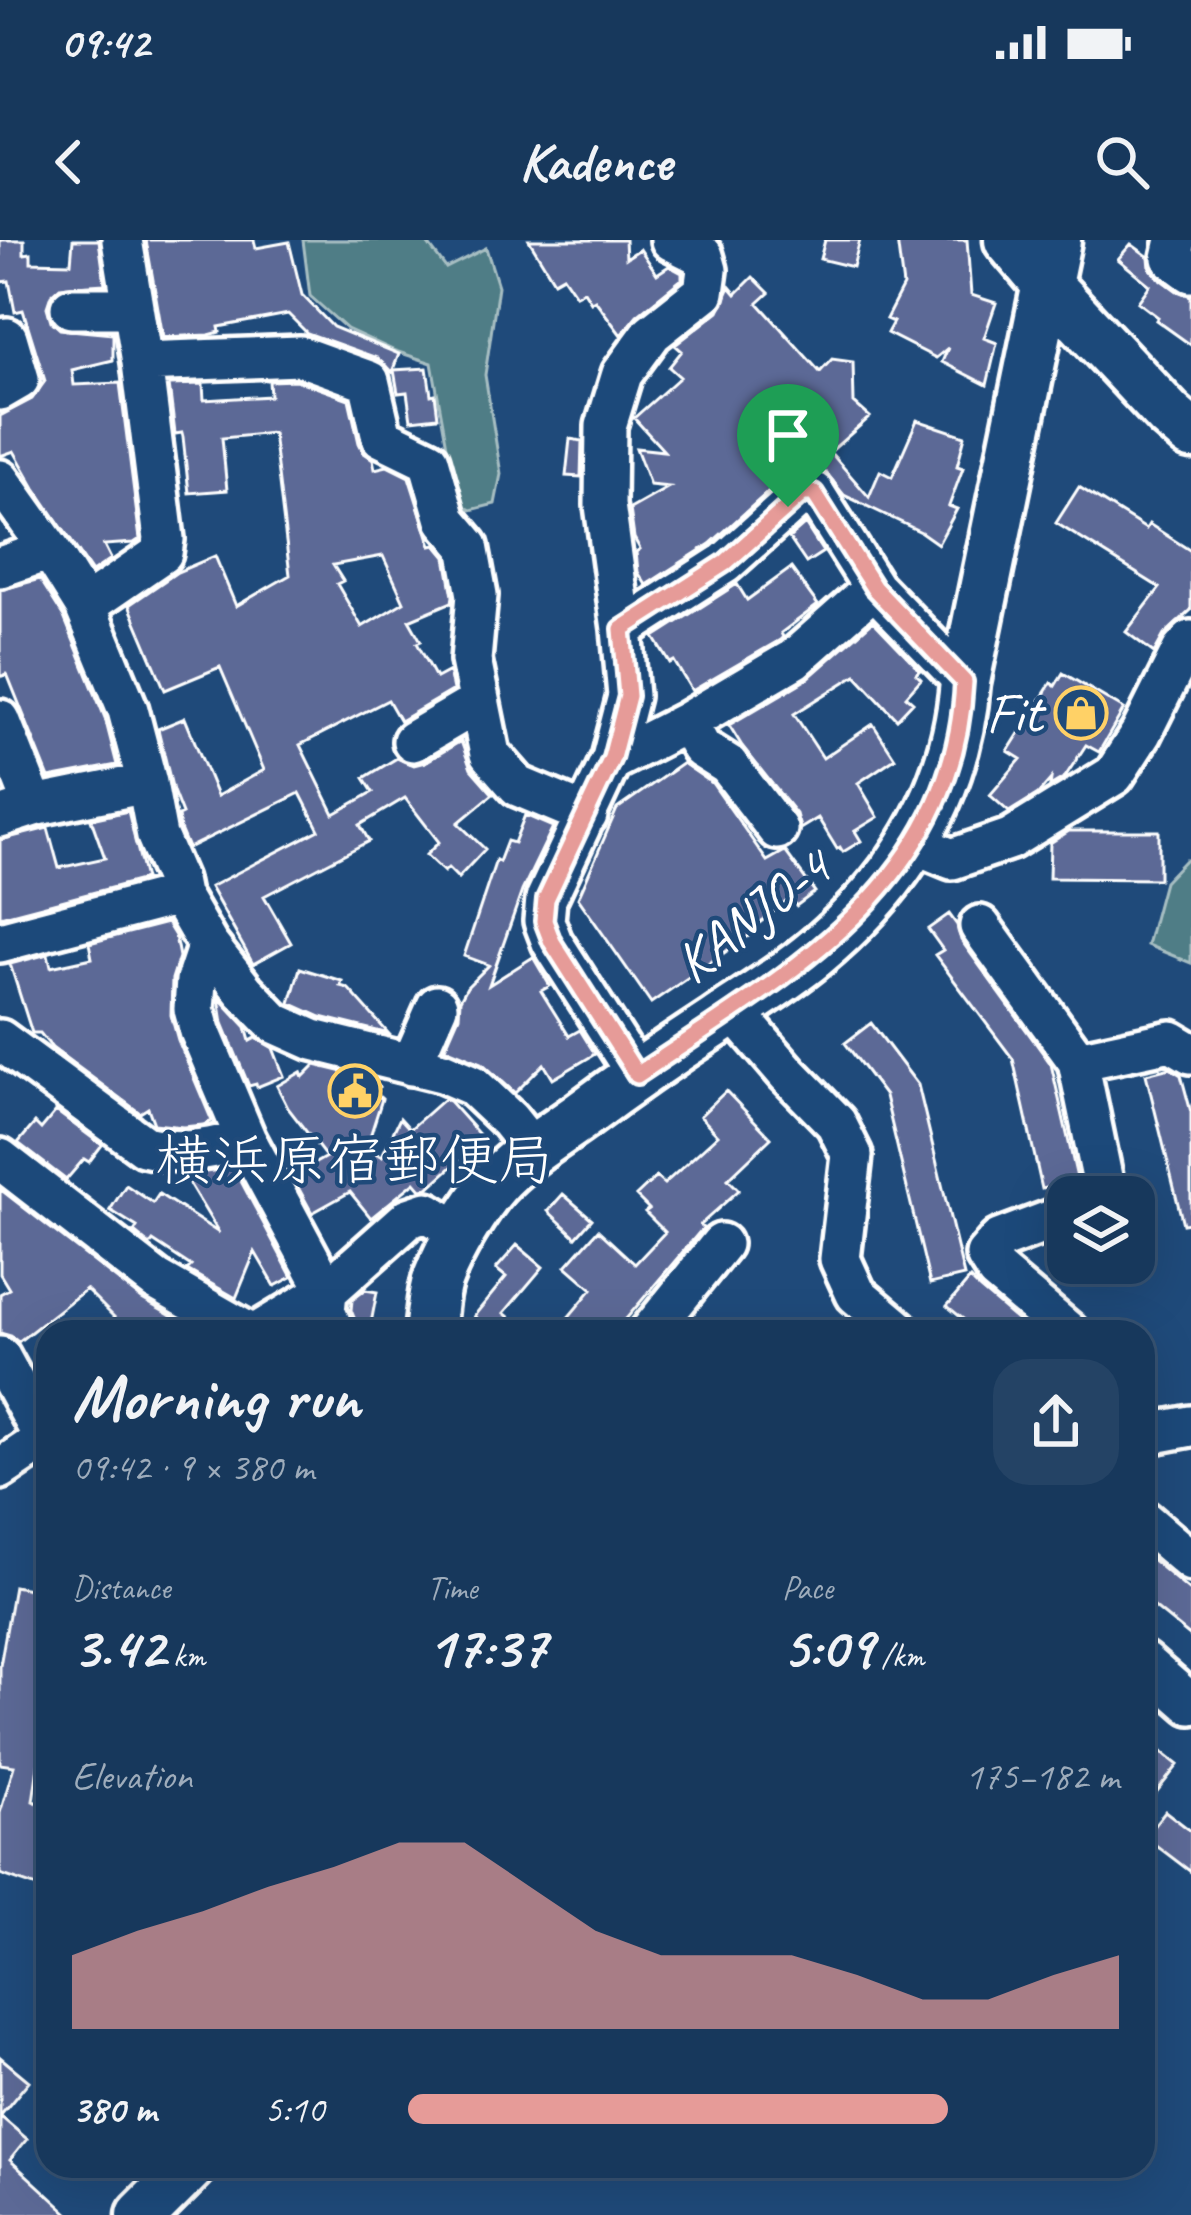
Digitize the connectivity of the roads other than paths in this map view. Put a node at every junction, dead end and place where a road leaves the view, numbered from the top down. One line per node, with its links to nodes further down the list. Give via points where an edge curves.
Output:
1 (122, 240): 8 (street)
2 (671, 240): 18 (street, via 703,256 704,292 652,333 622,374 606,425 604,505)
3 (1010, 240): 5 (main road)
4 (1176, 240): 6 (street, via 1172,259)
5 (1051, 262): 12 (main road); 20 (main road, KANJO-4)
6 (1191, 272)
7 (71, 308): 8 (street)
8 (131, 308): 10 (street)
9 (7, 338): 11 (street, via 20,379)
10 (142, 362): 17 (street, via 161,553); 21 (street, via 300,356 369,381 382,437 429,460 446,520 468,546)
11 (0, 390)
12 (1191, 434)
13 (0, 480): 14 (street)
14 (50, 550): 15 (street); 17 (street)
15 (0, 567)
16 (874, 588): 18 (street, via 814,493 803,493 725,563); 20 (street); 23 (street, via 794,658)
17 (85, 606): 26 (street, via 128,710)
18 (622, 629): 25 (street, via 628,696)
19 (1191, 641): 30 (street, via 1114,775 1010,839 952,859)
20 (964, 682): 30 (main road, KANJO-4, via 956,744)
21 (478, 703): 24 (street); 28 (street, via 490,754 518,786)
22 (0, 720): 27 (street)
23 (687, 722): 25 (street); 29 (street, via 701,748 728,765)
24 (413, 741)
25 (610, 761): 28 (street)
26 (147, 783): 27 (street); 31 (street)
27 (17, 811)
28 (587, 815): 41 (street, via 546,899 544,921)
29 (777, 829)
30 (913, 844): 36 (main road, KANJO-4, via 848,925)
31 (179, 895): 33 (street); 34 (street)
32 (980, 926): 39 (street)
33 (0, 942)
34 (208, 945): 40 (street, via 275,1022); 42 (street, via 194,1009)
35 (437, 1006): 40 (street)
36 (733, 1010): 41 (main road, KANJO-4); 55 (street, via 836,1124 852,1155 840,1259 856,1294)
37 (0, 1040): 42 (street, via 144,1146 186,1153)
38 (1191, 1053): 39 (street, via 1171,1041)
39 (1078, 1061): 45 (street)
40 (411, 1065): 43 (street, via 472,1085)
41 (637, 1075): 43 (main road, KANJO-4)
42 (246, 1140): 49 (street)
43 (533, 1150): 47 (main road, KANJO-4, via 494,1184)
44 (0, 1159): 50 (street, via 156,1280)
45 (1102, 1176)
46 (1047, 1222): 56 (street, via 999,1240 986,1256)
47 (461, 1233): 49 (street, via 428,1212 409,1218); 53 (main road, KANJO-4, via 437,1280)
48 (721, 1244): 54 (street)
49 (327, 1291): 51 (street); 52 (street)
50 (226, 1320)
51 (279, 1320)
52 (329, 1320)
53 (431, 1320)
54 (660, 1320)
55 (887, 1320)
56 (1054, 1320)
57 (0, 1357): 58 (street)
58 (36, 1420)
59 (1191, 1426): 60 (street)
60 (1155, 1429)
61 (36, 1445): 62 (street)
62 (0, 1468)
63 (1155, 1530): 64 (street)
64 (1191, 1561)
65 (1155, 1672): 66 (street)
66 (1191, 1704)
67 (179, 2178): 68 (main road)
68 (142, 2215)

